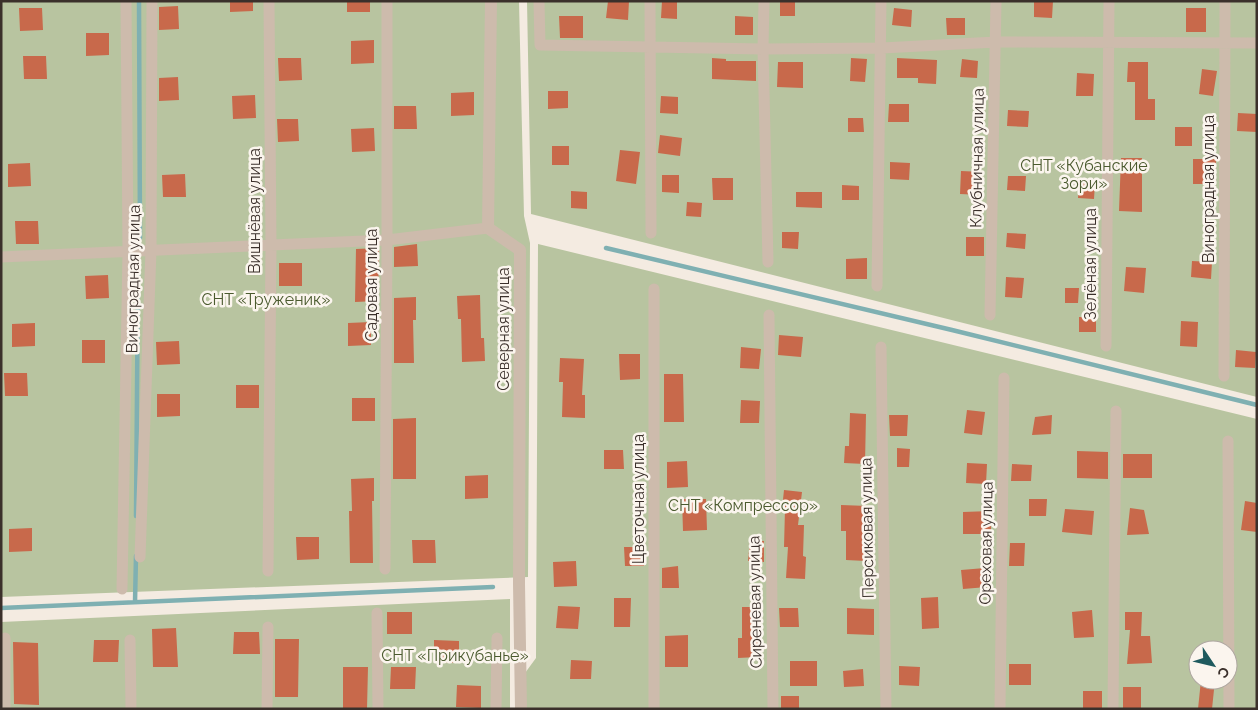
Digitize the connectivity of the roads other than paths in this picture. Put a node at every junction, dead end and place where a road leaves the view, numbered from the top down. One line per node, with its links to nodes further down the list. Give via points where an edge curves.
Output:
1 (126, 1): 25 (street)
2 (152, 1): 24 (street, Виноградная улица)
3 (269, 1): 23 (street, Вишнёвая улица)
4 (387, 1): 22 (street, Садовая улица)
5 (491, 1): 20 (street)
6 (539, 1): 17 (street, via 540,45)
7 (650, 1): 17 (street)
8 (764, 1): 19 (street)
9 (881, 1): 18 (street)
10 (996, 1): 13 (street, Клубничная улица)
11 (1109, 1): 14 (street, Зелёная улица)
12 (1225, 1): 16 (street, Виноградная улица)
13 (996, 42): 14 (street); 18 (street); 30 (street, Клубничная улица)
14 (1108, 43): 16 (street); 33 (street, Зелёная улица)
15 (1257, 43): 16 (street)
16 (1225, 44): 34 (street, Виноградная улица)
17 (650, 48): 19 (street); 21 (street)
18 (882, 48): 19 (street); 28 (street)
19 (763, 49): 27 (street)
20 (488, 228): 22 (street); 52 (street, Северная улица, via 520,250)
21 (652, 233)
22 (388, 240): 23 (street); 39 (street, Садовая улица)
23 (271, 246): 24 (street); 40 (street, Вишнёвая улица)
24 (151, 250): 25 (street); 38 (street, Виноградная улица)
25 (128, 251): 26 (street); 41 (street)
26 (1, 257)
27 (768, 262)
28 (878, 286)
29 (654, 289): 53 (street, Цветочная улица)
30 (990, 315)
31 (769, 316): 54 (street, Сиреневая улица)
32 (880, 346): 55 (street, Персиковая улица)
33 (1106, 346)
34 (1224, 376)
35 (1004, 378): 56 (street, Ореховая улица)
36 (1116, 411): 57 (street)
37 (1228, 441): 58 (street)
38 (140, 557)
39 (385, 569)
40 (268, 571)
41 (122, 589)
42 (377, 614): 50 (street)
43 (268, 627): 49 (street)
44 (5, 638): 47 (street)
45 (497, 638): 51 (street)
46 (130, 640): 48 (street)
47 (5, 709)
48 (131, 709)
49 (267, 709)
50 (378, 709)
51 (496, 709)
52 (521, 709)
53 (654, 709)
54 (773, 709)
55 (886, 709)
56 (1000, 709)
57 (1113, 709)
58 (1229, 709)

